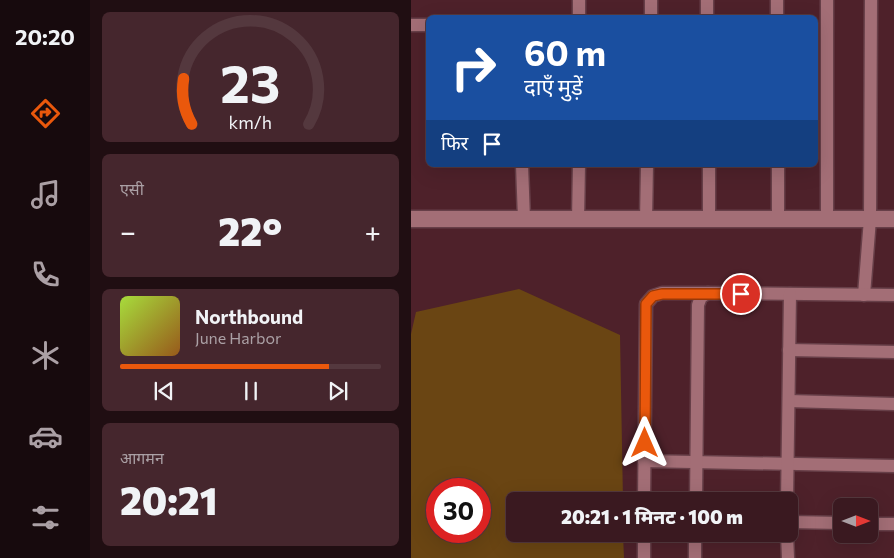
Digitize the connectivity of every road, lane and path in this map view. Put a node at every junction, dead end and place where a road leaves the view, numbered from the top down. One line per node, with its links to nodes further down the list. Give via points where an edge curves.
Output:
1 (579, 0): 7 (street)
2 (651, 0): 8 (street)
3 (707, 0): 9 (street)
4 (777, 0): 10 (street)
5 (827, 0): 18 (street)
6 (871, 0): 22 (street)
7 (579, 15)
8 (651, 15)
9 (707, 15)
10 (777, 15)
11 (411, 25): 12 (street)
12 (426, 25)
13 (522, 167): 20 (street)
14 (579, 167): 24 (street)
15 (647, 167): 25 (street)
16 (709, 167): 26 (street)
17 (778, 167): 21 (street)
18 (827, 218): 21 (street); 22 (street)
19 (411, 219): 20 (street)
20 (524, 219): 24 (street)
21 (778, 219): 26 (street)
22 (871, 219): 23 (street); 29 (street)
23 (894, 219)
24 (578, 220): 25 (street)
25 (646, 220): 26 (street)
26 (709, 220)
27 (708, 293): 28 (street); 35 (street, via 662,294 653,296 646,304); 36 (street, via 701,297 698,305)
28 (790, 294): 29 (street); 31 (street)
29 (864, 295): 30 (street)
30 (894, 295)
31 (789, 350): 32 (street); 33 (street)
32 (894, 352)
33 (789, 400): 34 (street); 37 (street)
34 (894, 404)
35 (645, 461): 36 (street); 39 (street)
36 (696, 462): 37 (street); 40 (street)
37 (788, 463): 38 (street); 41 (street)
38 (894, 466)
39 (644, 492)
40 (696, 492)
41 (787, 492)
42 (798, 522): 43 (street)
43 (833, 523)
44 (879, 524): 45 (street)
45 (894, 524)
46 (644, 542): 49 (street)
47 (695, 542): 50 (street)
48 (787, 542): 51 (street)
49 (644, 558)
50 (695, 558)
51 (788, 558)

